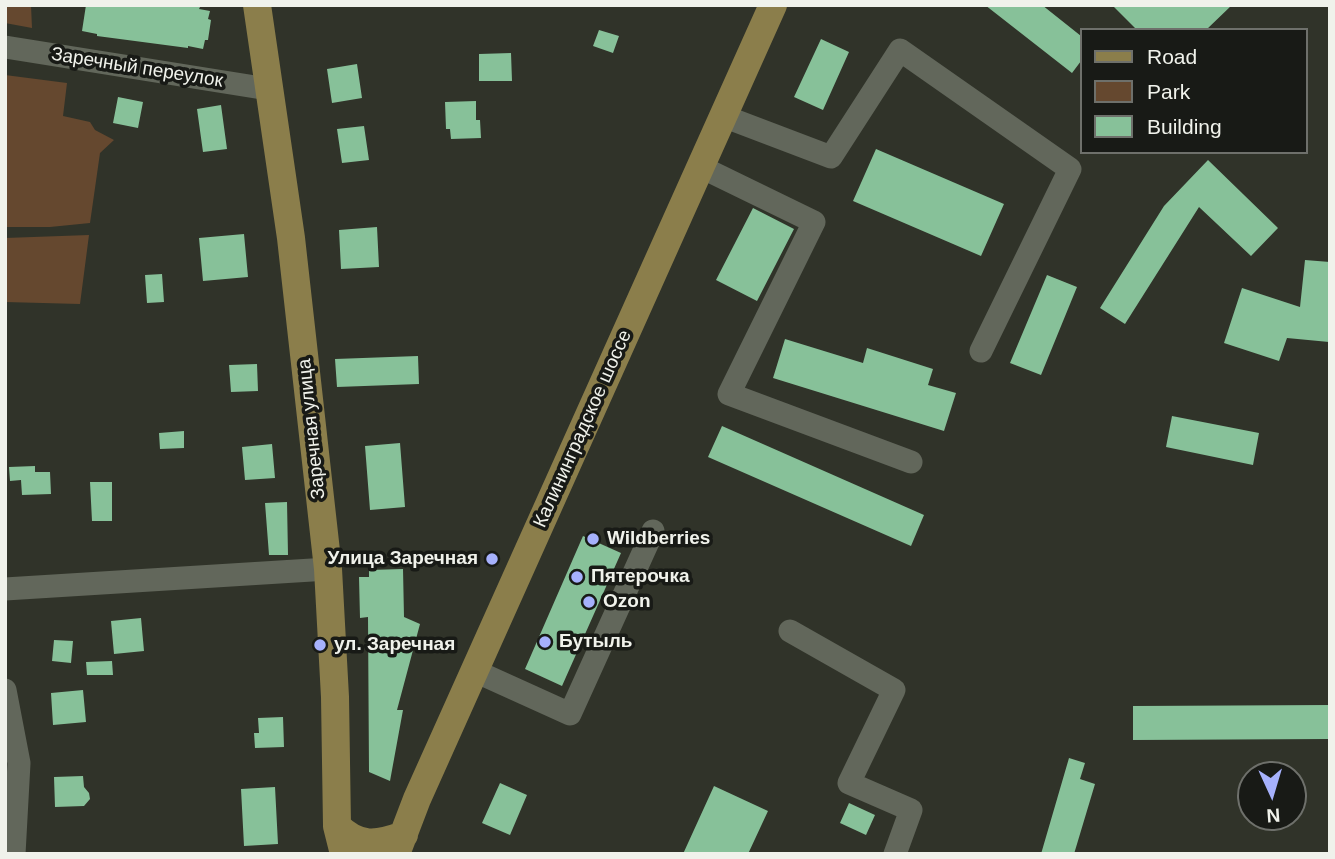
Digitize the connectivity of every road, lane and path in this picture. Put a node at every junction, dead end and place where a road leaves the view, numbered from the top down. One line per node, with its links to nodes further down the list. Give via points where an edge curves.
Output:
1 (257, 5): 4 (main road, Заречная улица)
2 (773, 5): 5 (main road, Калининградское шоссе)
3 (5, 47): 4 (street, Заречный переулок)
4 (268, 89): 10 (main road, Заречная улица)
5 (723, 116): 6 (main road, Калининградское шоссе); 7 (street, via 831,158 900,50 1070,169)
6 (701, 167): 8 (street, via 814,222 729,394); 13 (main road, Калининградское шоссе)
7 (981, 351)
8 (911, 462)
9 (653, 531): 13 (street, via 570,714)
10 (328, 569): 11 (street); 15 (main road, Заречная улица)
11 (5, 589)
12 (790, 631): 19 (street, via 894,690 849,783 911,810)
13 (475, 671): 16 (main road, Калининградское шоссе)
14 (5, 690): 17 (street, via 19,763)
15 (337, 826): 16 (main road, via 347,836); 18 (main road, Заречная улица)
16 (400, 844)
17 (14, 854)
18 (344, 854)
19 (895, 854)

